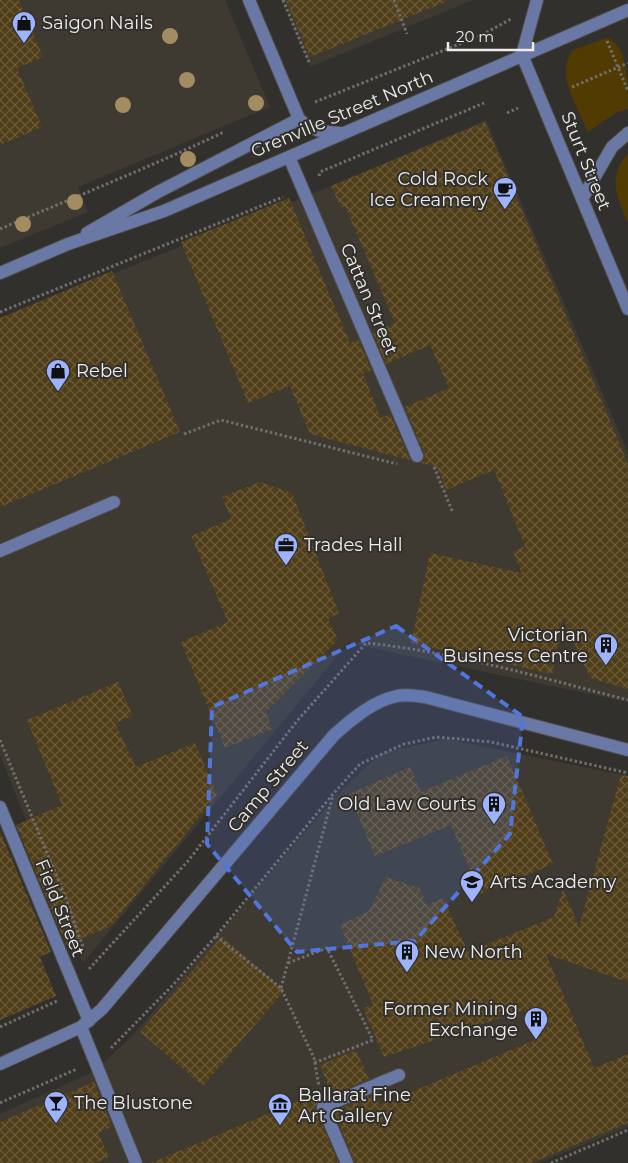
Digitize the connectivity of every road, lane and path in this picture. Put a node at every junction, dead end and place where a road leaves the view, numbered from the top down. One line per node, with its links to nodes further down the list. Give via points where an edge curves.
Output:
1 (249, 0): 18 (street)
2 (283, 0): 9 (path)
3 (394, 0): 7 (path)
4 (537, 3): 8 (street); 14 (path, via 482,35)
5 (628, 10): 6 (street, Grenville Street North)
6 (600, 23): 8 (street, Grenville Street North); 11 (path)
7 (407, 34)
8 (522, 56): 20 (street, Grenville Street North); 25 (street, Sturt Street)
9 (309, 62)
10 (628, 63): 11 (path)
11 (618, 67): 12 (path); 13 (path)
12 (572, 87)
13 (628, 92)
14 (322, 101)
15 (484, 102): 23 (path, via 320,172)
16 (518, 108): 17 (path)
17 (507, 113)
18 (298, 119): 20 (street, via 320,132); 27 (street, Grenville Street North, via 158,192)
19 (232, 128): 26 (path, via 145,169)
20 (343, 133): 22 (street, Grenville Street North)
21 (628, 134): 25 (street, via 612,147)
22 (289, 156): 27 (street, Grenville Street North, via 164,211); 32 (street, Cattan Street)
23 (318, 182)
24 (292, 194): 30 (path)
25 (582, 199): 29 (street, Sturt Street)
26 (0, 229)
27 (68, 244): 28 (street, Grenville Street North)
28 (0, 273)
29 (628, 309)
30 (0, 312)
31 (184, 434): 33 (path, via 221,420)
32 (417, 456)
33 (405, 466)
34 (114, 502): 35 (street)
35 (0, 551)
36 (0, 740): 42 (path)
37 (628, 750): 48 (street, Camp Street, via 425,697 387,699 356,716 334,735 102,1009)
38 (628, 773): 39 (path, via 491,742 436,737 404,744 360,764)
39 (333, 794): 41 (path); 44 (path)
40 (0, 807): 48 (street, Field Street)
41 (216, 936): 46 (path); 50 (path, via 173,986)
42 (84, 949)
43 (87, 958): 45 (path)
44 (288, 963): 46 (path); 51 (path, via 327,948 373,1040)
45 (90, 967)
46 (281, 988): 51 (path)
47 (64, 998): 49 (path)
48 (85, 1024): 50 (street, Field Street); 52 (street, Camp Street)
49 (0, 1027)
50 (95, 1061): 54 (path); 57 (street, Field Street)
51 (314, 1063): 55 (path)
52 (0, 1064)
53 (399, 1075): 55 (street)
54 (0, 1102)
55 (323, 1107): 58 (street)
56 (628, 1130): 59 (path)
57 (136, 1163)
58 (346, 1163)
59 (551, 1163)

